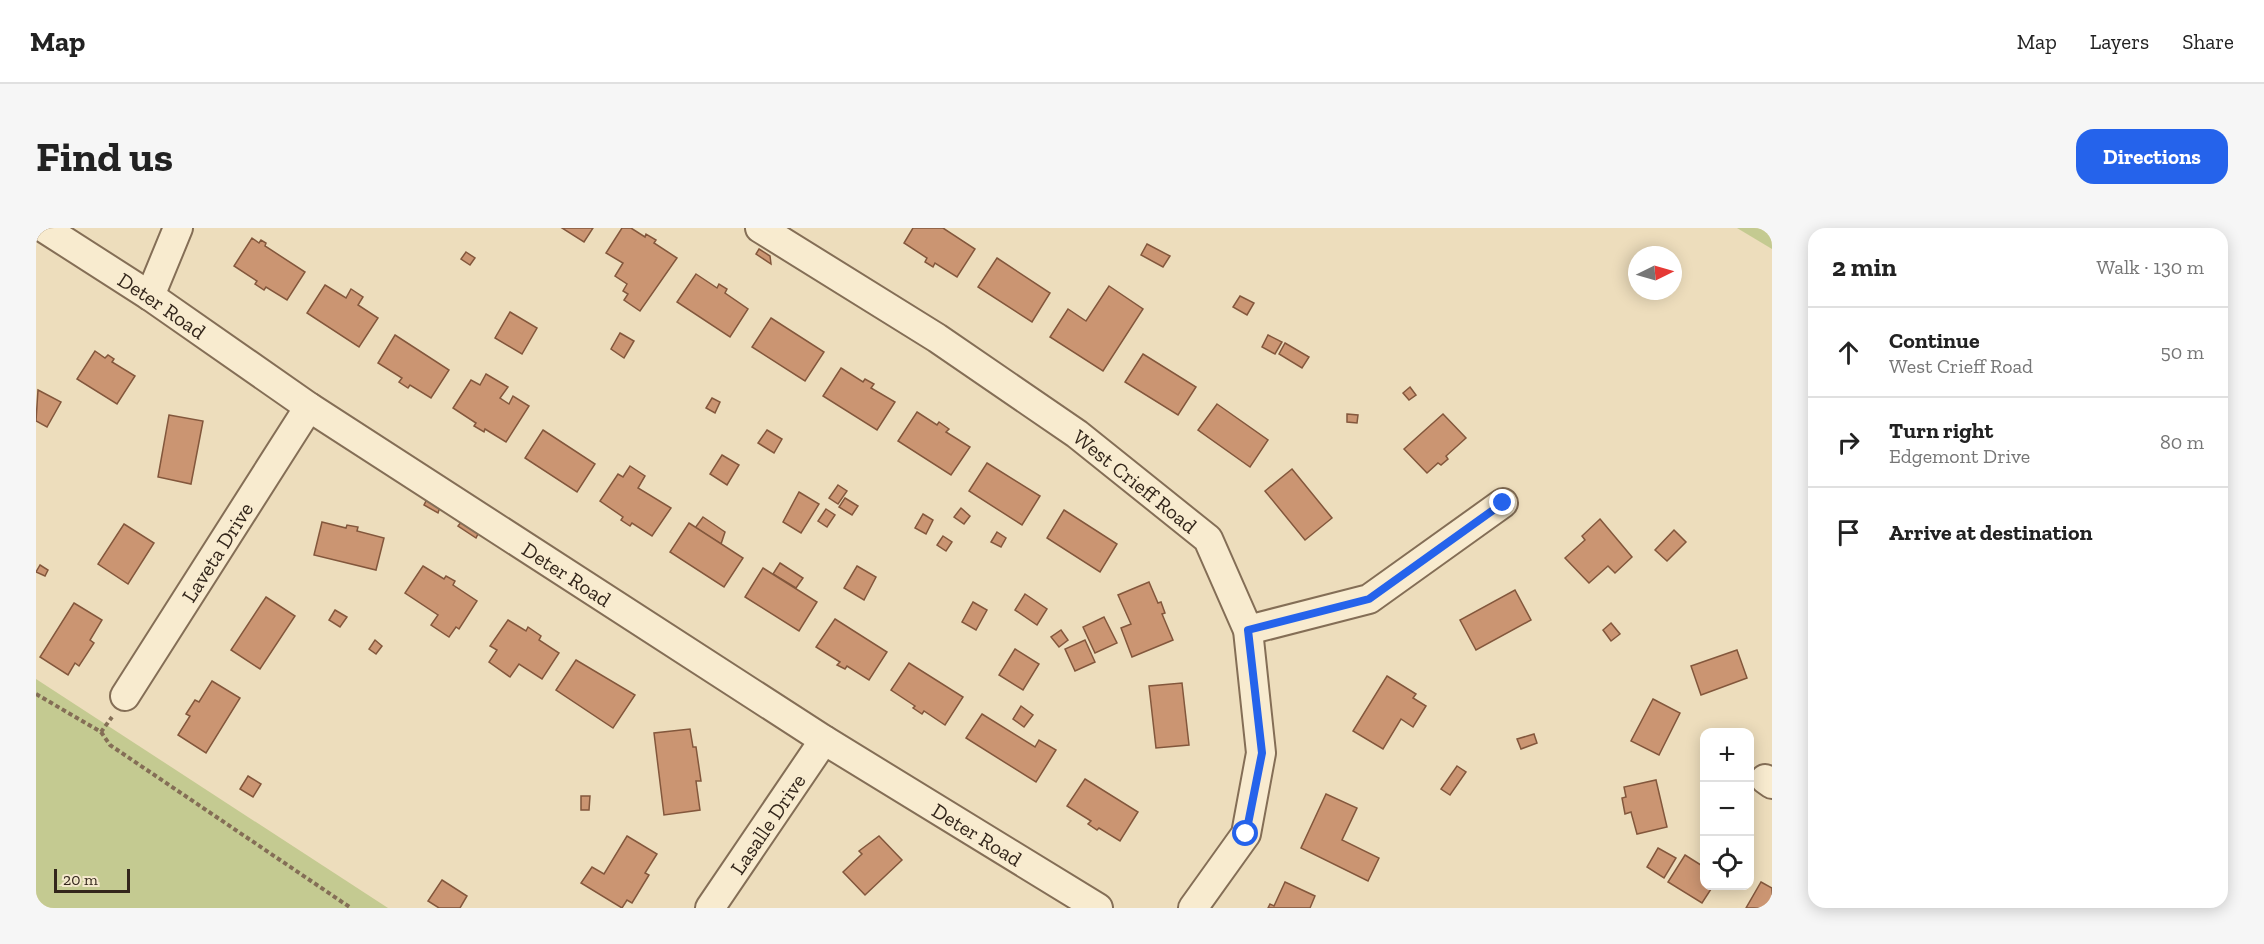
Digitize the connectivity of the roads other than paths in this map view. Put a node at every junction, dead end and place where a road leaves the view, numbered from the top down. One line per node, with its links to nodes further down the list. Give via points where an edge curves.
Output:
1 (44, 228): 4 (street, Deter Road)
2 (178, 228): 4 (street)
3 (760, 228): 7 (street, West Crieff Road, via 937,338 1077,434 1208,539)
4 (150, 296): 5 (street, Deter Road)
5 (309, 407): 8 (street, Laveta Drive); 9 (street, Deter Road)
6 (1503, 503): 7 (street, via 1369,599)
7 (1248, 630): 12 (street, West Crieff Road, via 1262,753 1246,834)
8 (126, 696)
9 (824, 740): 10 (street, Lasalle Drive); 11 (street, Deter Road)
10 (710, 908)
11 (1098, 908)
12 (1193, 908)

